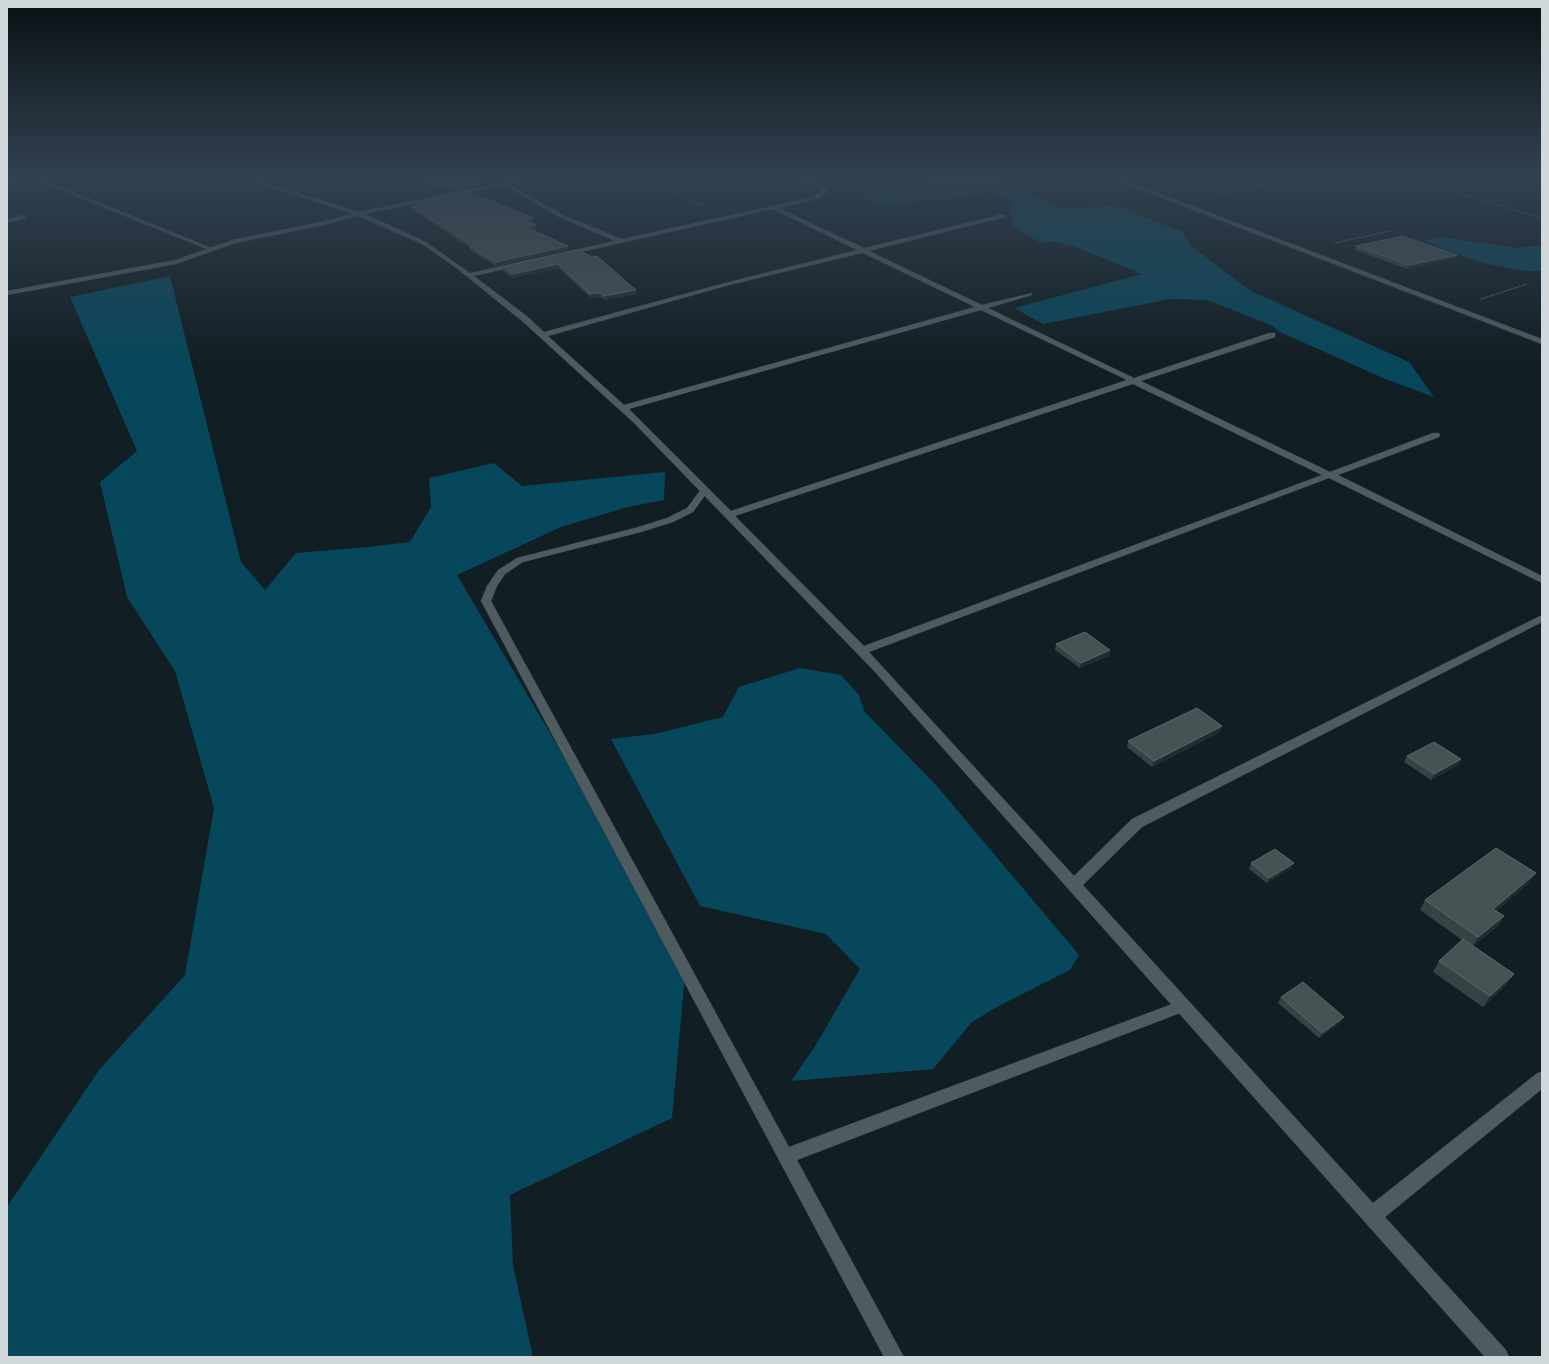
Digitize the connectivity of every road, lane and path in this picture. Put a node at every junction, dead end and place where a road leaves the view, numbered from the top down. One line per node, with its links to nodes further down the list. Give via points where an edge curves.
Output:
1 (180, 237): 11 (lane)
2 (260, 237): 11 (street)
3 (410, 237): 14 (street, via 424,243)
4 (613, 237): 10 (street)
5 (637, 237): 10 (street)
6 (835, 237): 13 (street)
7 (922, 237): 13 (street)
8 (1265, 237): 12 (street)
9 (1364, 237): 12 (path)
10 (621, 240): 14 (street)
11 (211, 249): 16 (street, via 176,262)
12 (1300, 250): 19 (street)
13 (865, 251): 18 (street); 20 (street, via 728,284)
14 (469, 275): 20 (street)
15 (1527, 284): 19 (path)
16 (7, 293)
17 (1030, 294): 18 (street)
18 (980, 307): 23 (street); 24 (street)
19 (1454, 308): 22 (street)
20 (542, 335): 24 (street)
21 (1272, 335): 23 (street)
22 (1542, 342)
23 (1134, 381): 26 (street); 28 (street)
24 (622, 408): 27 (street)
25 (1436, 435): 26 (street)
26 (1330, 475): 29 (street); 31 (street)
27 (705, 490): 28 (street); 35 (lane, via 690,510 670,520 520,560 501,572 486,601)
28 (729, 515): 31 (street)
29 (1542, 580)
30 (1542, 618): 32 (street, via 1137,823)
31 (862, 651): 32 (street)
32 (1074, 885): 33 (street)
33 (1183, 1006): 35 (lane); 36 (street)
34 (1542, 1079): 36 (street)
35 (786, 1156): 37 (lane)
36 (1372, 1216): 38 (street)
37 (894, 1357)
38 (1498, 1357)

